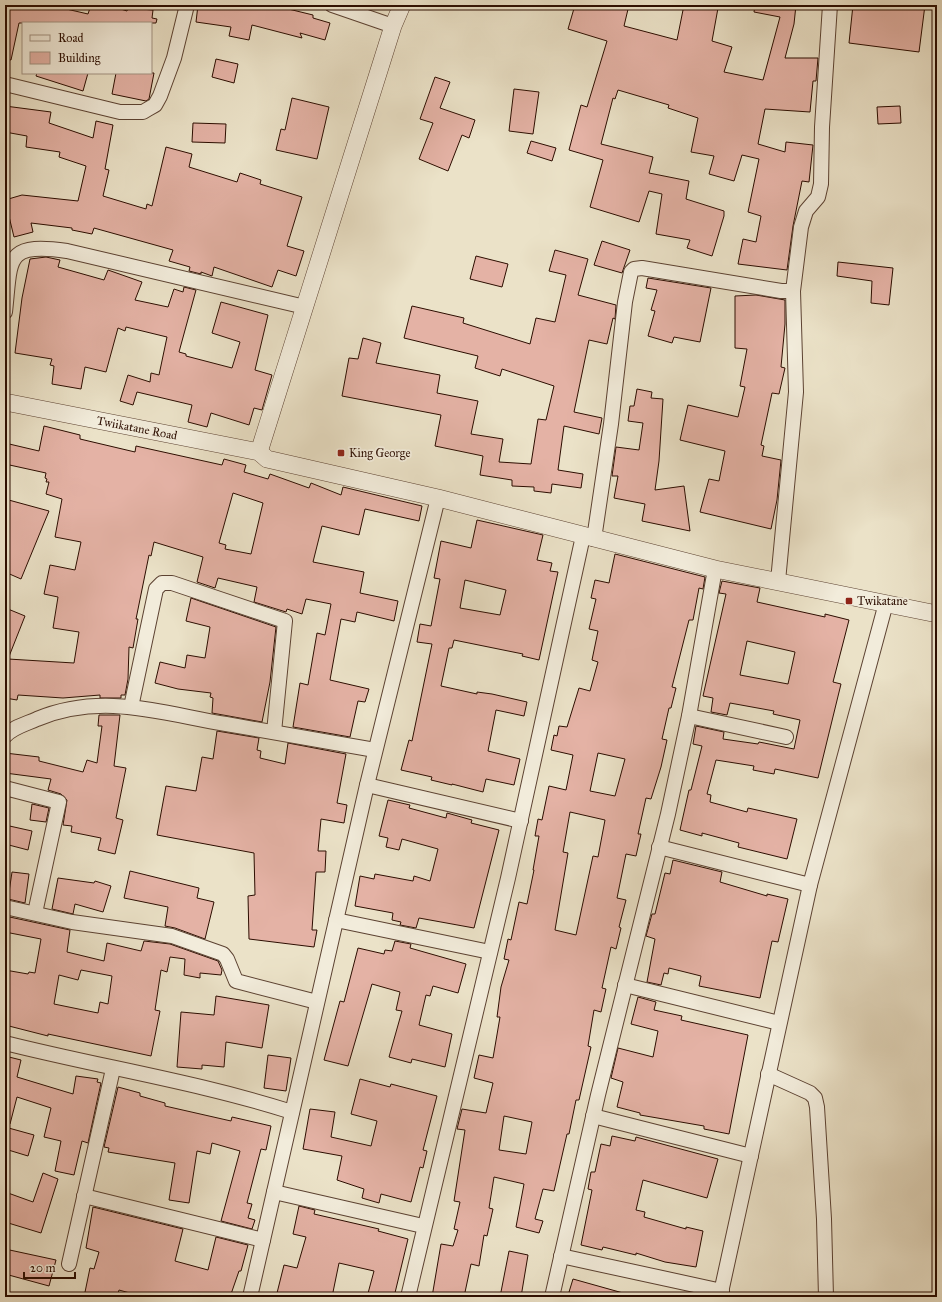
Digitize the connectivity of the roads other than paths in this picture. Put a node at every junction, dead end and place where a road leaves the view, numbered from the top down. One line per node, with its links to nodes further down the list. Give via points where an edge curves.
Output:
1 (187, 5): 6 (street, via 174,58 160,96 155,105 143,112 120,112)
2 (332, 5): 5 (street)
3 (402, 5): 5 (street)
4 (830, 5): 7 (street, via 821,184 818,197 806,211 801,227)
5 (393, 26): 8 (street)
6 (5, 84)
7 (794, 291): 13 (street, via 642,268 631,272); 15 (street, via 796,392)
8 (304, 307): 9 (street, via 67,251 36,248 17,254 12,263); 11 (street)
9 (5, 312)
10 (5, 402): 11 (street, Twiikatane Road)
11 (263, 456): 12 (street, Twiikatane Road)
12 (438, 498): 13 (street, Twiikatane Road); 23 (street)
13 (588, 538): 14 (street, Twiikatane Road); 26 (street)
14 (715, 569): 15 (street, Twiikatane Road); 19 (street)
15 (778, 581): 16 (street, Twiikatane Road)
16 (886, 602): 17 (street, Twiikatane Road); 28 (street)
17 (937, 614)
18 (131, 707): 20 (street); 20 (street, via 156,589 162,583 172,583 286,621); 21 (street, via 88,706 55,711 17,727)
19 (689, 716): 22 (street); 27 (street)
20 (274, 732): 23 (street)
21 (5, 736)
22 (786, 737)
23 (375, 750): 24 (street)
24 (367, 784): 26 (street); 31 (street)
25 (5, 788): 30 (street, via 59,802)
26 (521, 821): 32 (street)
27 (659, 848): 28 (street); 33 (street)
28 (810, 885): 35 (street)
29 (5, 907): 30 (street)
30 (35, 913): 34 (street, via 79,923 172,936 223,954 236,981)
31 (336, 920): 32 (street); 34 (street)
32 (490, 952): 44 (street)
33 (625, 985): 35 (street); 40 (street)
34 (317, 1002): 39 (street)
35 (778, 1023): 38 (street)
36 (5, 1043): 37 (street)
37 (113, 1069): 39 (street, via 245,1097); 43 (street)
38 (768, 1074): 41 (street); 52 (street, via 810,1093 817,1107)
39 (292, 1112): 42 (street)
40 (593, 1116): 41 (street); 46 (street)
41 (751, 1156): 48 (street)
42 (274, 1192): 44 (street); 45 (street)
43 (84, 1196): 45 (street); 47 (street)
44 (423, 1226): 50 (street)
45 (262, 1240): 49 (street)
46 (561, 1256): 48 (street); 51 (street)
47 (69, 1264)
48 (721, 1294)
49 (250, 1297)
50 (408, 1297)
51 (552, 1297)
52 (826, 1297)

